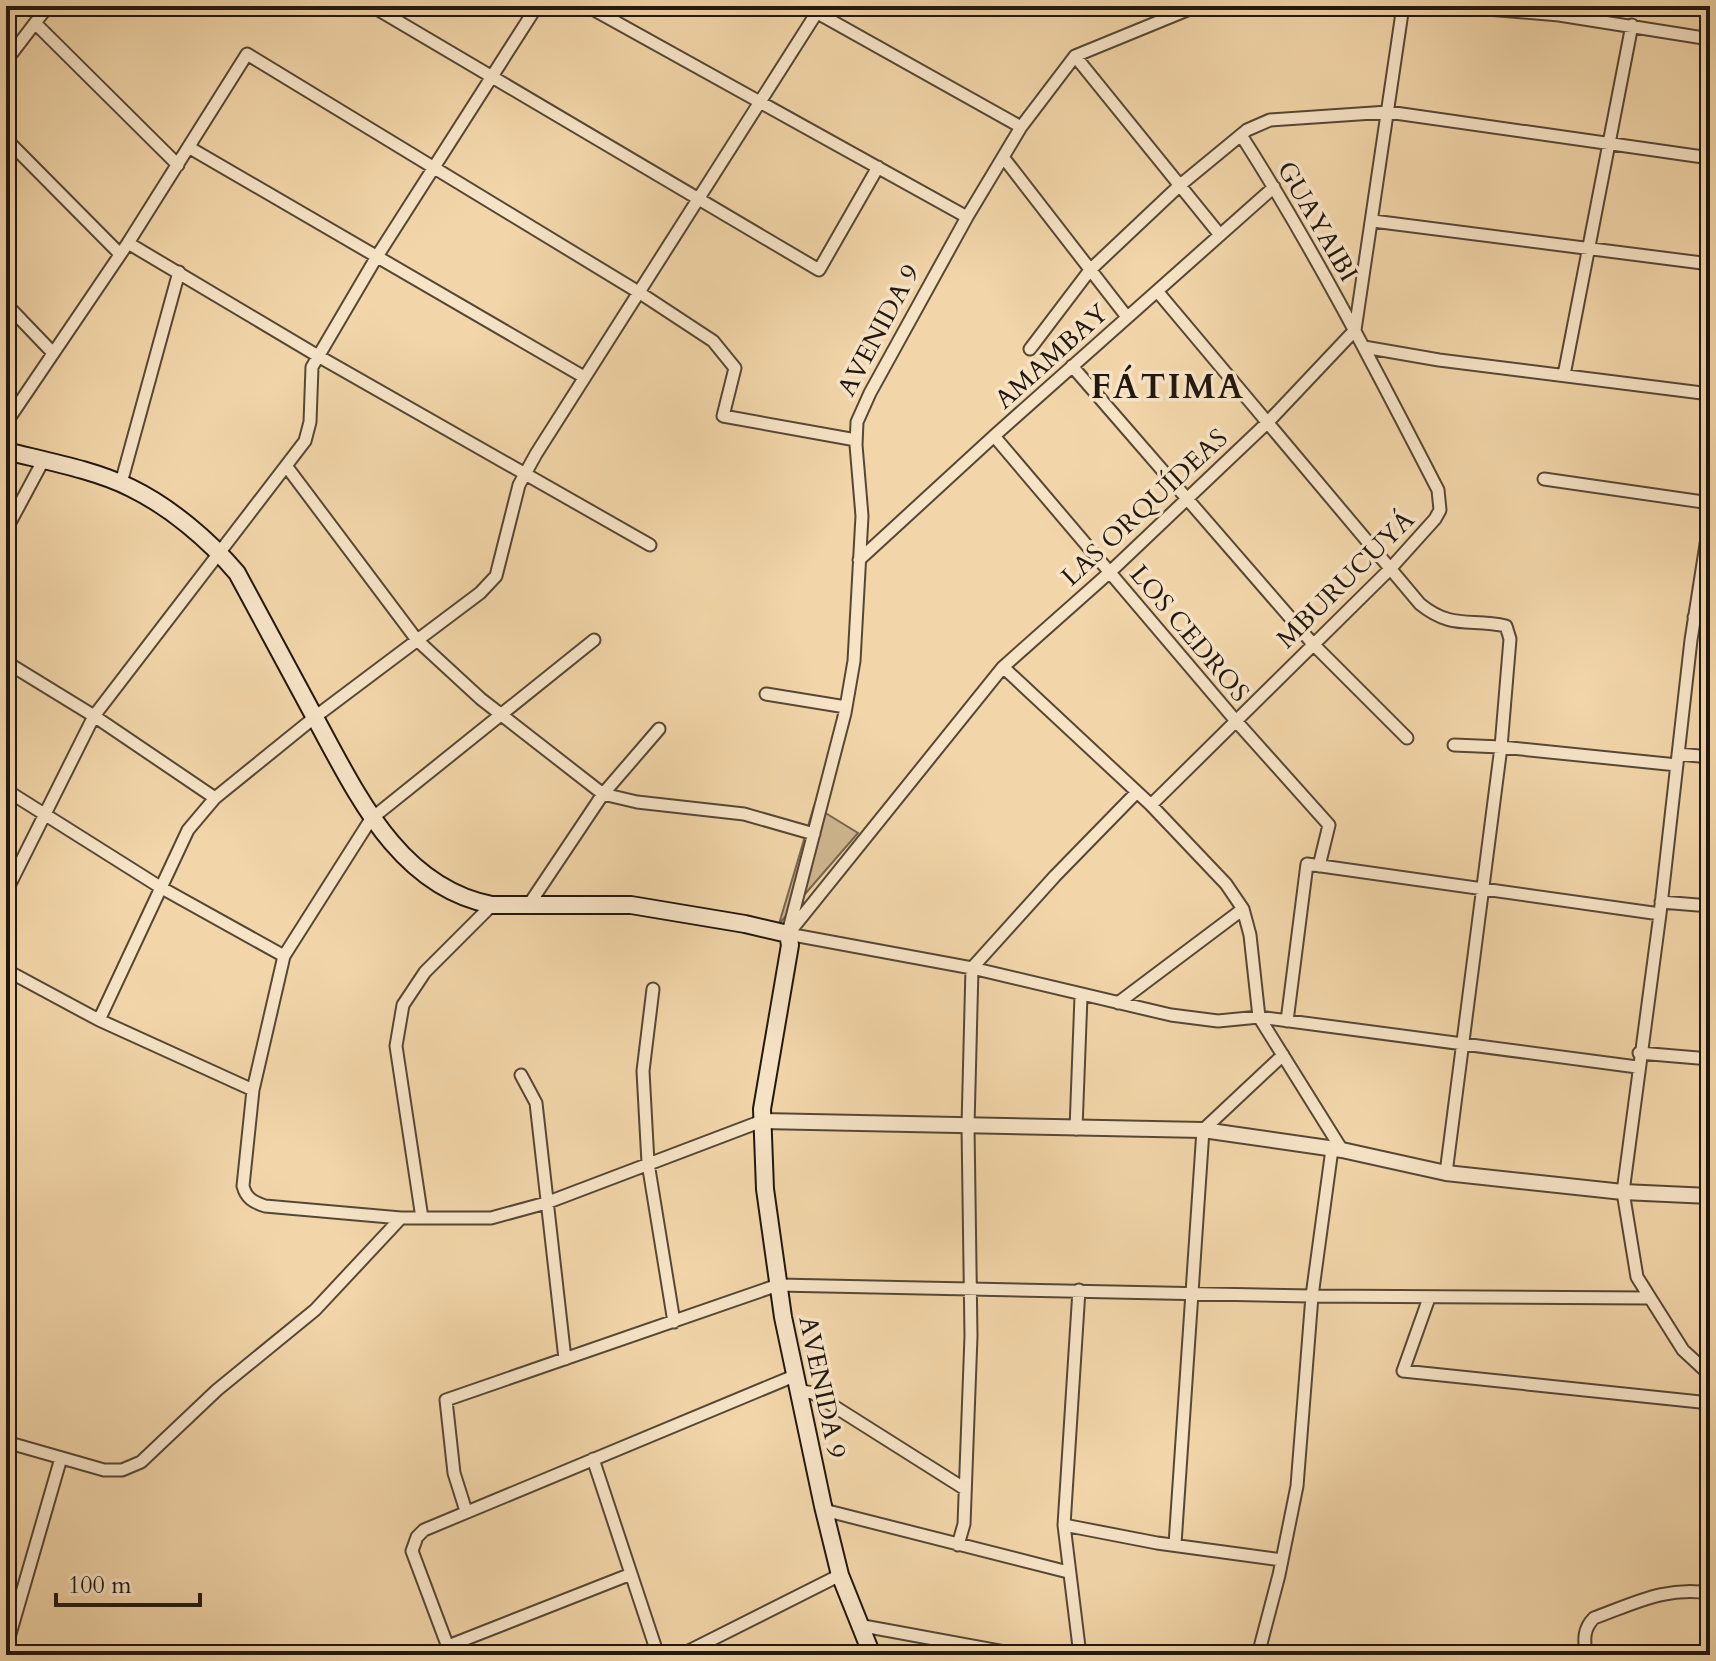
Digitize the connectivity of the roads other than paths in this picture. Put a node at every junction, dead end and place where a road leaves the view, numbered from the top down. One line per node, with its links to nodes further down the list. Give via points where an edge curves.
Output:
1 (48, 6): 9 (street)
2 (372, 6): 14 (street)
3 (537, 6): 14 (street)
4 (587, 6): 15 (street)
5 (1197, 6): 12 (street)
6 (1403, 6): 16 (street)
7 (1451, 6): 10 (street)
8 (814, 8): 15 (street); 17 (street)
9 (35, 23): 13 (street); 24 (street)
10 (1632, 25): 11 (street); 20 (street)
11 (1710, 39)
12 (1075, 56): 17 (street, AVENIDA 9); 27 (street)
13 (6, 61)
14 (493, 76): 26 (street); 29 (street)
15 (761, 102): 25 (street); 29 (street)
16 (1388, 112): 18 (street, via 1270,120); 20 (street); 31 (street)
17 (1021, 127): 22 (street, AVENIDA 9)
18 (1241, 135): 27 (street); 28 (street, GUAYAIBI)
19 (6, 139): 35 (street)
20 (1609, 144): 23 (street); 34 (street)
21 (190, 148): 24 (street); 26 (street, via 247,54); 36 (street)
22 (1003, 157): 30 (street, AVENIDA 9); 38 (street)
23 (1710, 158)
24 (178, 165): 33 (street)
25 (878, 167): 29 (street, via 819,270); 30 (street)
26 (435, 169): 36 (street); 41 (street)
27 (1179, 186): 32 (street); 38 (street)
28 (1274, 187): 32 (street, AMAMBAY); 44 (street, GUAYAIBI)
29 (701, 198): 41 (street)
30 (967, 217): 56 (street, AVENIDA 9, via 870,393 857,422)
31 (1373, 221): 34 (street); 44 (street)
32 (1220, 235): 40 (street, AMAMBAY)
33 (128, 243): 35 (street); 39 (street)
34 (1589, 249): 37 (street); 50 (street)
35 (120, 254): 47 (street)
36 (376, 258): 48 (street); 51 (street)
37 (1710, 264)
38 (1090, 270): 43 (street); 46 (street)
39 (179, 272): 48 (street); 62 (street)
40 (1157, 291): 43 (street, AMAMBAY); 53 (street)
41 (640, 293): 51 (street); 56 (street, via 713,341 735,368 723,416)
42 (6, 304): 47 (street)
43 (1127, 317): 49 (street, AMAMBAY)
44 (1355, 330): 45 (street, GUAYAIBI); 53 (street, LAS ORQUÍDEAS)
45 (1364, 347): 50 (street); 70 (street, MBURUCUYÁ, via 1441,500 1435,519)
46 (1030, 349)
47 (53, 353): 54 (street)
48 (318, 356): 59 (street, via 310,376 309,432); 60 (street)
49 (1072, 366): 55 (street, AMAMBAY); 63 (street)
50 (1564, 375): 52 (street)
51 (584, 377): 60 (street)
52 (1710, 394)
53 (1268, 422): 63 (street, LAS ORQUÍDEAS); 70 (street)
54 (6, 423)
55 (994, 436): 69 (street, AMAMBAY); 71 (street, LOS CEDROS)
56 (856, 440): 69 (street, AVENIDA 9, via 862,516)
57 (6, 451): 58 (main road)
58 (43, 461): 62 (main road); 66 (street)
59 (287, 467): 68 (street); 74 (street)
60 (526, 473): 67 (street); 74 (street, via 496,576)
61 (1544, 479): 64 (street)
62 (121, 483): 68 (main road, via 159,504)
63 (1186, 499): 71 (street, LAS ORQUÍDEAS); 76 (street)
64 (1710, 503)
65 (1710, 519): 72 (street)
66 (6, 530)
67 (650, 545)
68 (219, 552): 82 (street); 83 (main road, via 237,573)
69 (859, 560): 80 (street, AVENIDA 9)
70 (1390, 569): 76 (street, MBURUCUYÁ); 88 (street, via 1436,617 1506,626 1510,639)
71 (1110, 572): 78 (street, LAS ORQUÍDEAS); 84 (street, LOS CEDROS)
72 (1694, 617): 73 (street); 90 (street)
73 (1710, 618)
74 (417, 640): 81 (street); 83 (street)
75 (594, 640): 81 (street)
76 (1313, 644): 84 (street, MBURUCUYÁ); 86 (street)
77 (6, 662): 82 (street)
78 (1003, 667): 92 (street); 108 (street, LAS ORQUÍDEAS)
79 (766, 694): 80 (street)
80 (846, 707): 98 (street, AVENIDA 9)
81 (501, 715): 93 (street); 97 (street)
82 (94, 716): 94 (street); 96 (street)
83 (315, 717): 94 (street); 97 (main road)
84 (1236, 721): 95 (street, MBURUCUYÁ); 99 (street, LOS CEDROS, via 1329,825)
85 (659, 729): 93 (street)
86 (1407, 738)
87 (1454, 745): 88 (street)
88 (1501, 747): 90 (street); 101 (street)
89 (1710, 757): 90 (street)
90 (1677, 759): 106 (street)
91 (6, 790): 96 (street)
92 (1137, 792): 95 (street); 110 (street)
93 (603, 794): 98 (street, via 744,814); 103 (street)
94 (215, 798): 100 (street, via 188,830)
95 (1151, 805): 107 (street)
96 (46, 816): 100 (street); 102 (street)
97 (371, 819): 104 (main road, via 424,875 458,895); 109 (street)
98 (814, 834): 108 (street, AVENIDA 9)
99 (1319, 866): 101 (street); 117 (street, via 1307,864)
100 (160, 887): 109 (street); 116 (street)
101 (1482, 889): 106 (street); 118 (street)
102 (6, 892)
103 (530, 903): 104 (main road); 108 (main road, via 658,908)
104 (492, 905): 136 (street, via 425,972 403,1005 396,1046)
105 (1710, 906): 106 (street)
106 (1660, 908): 119 (street)
107 (1243, 909): 114 (street); 115 (street)
108 (788, 934): 110 (street); 125 (main road, AVENIDA 9)
109 (284, 956): 124 (street)
110 (972, 968): 113 (street); 126 (street)
111 (6, 970): 116 (street)
112 (653, 989): 130 (street, via 643,1071)
113 (1081, 996): 114 (street); 127 (street)
114 (1118, 1003): 115 (street, via 1218,1021)
115 (1259, 1017): 117 (street); 120 (street)
116 (99, 1020): 124 (street)
117 (1287, 1021): 118 (street)
118 (1461, 1044): 122 (street); 131 (street)
119 (1639, 1053): 121 (street); 122 (street)
120 (1283, 1055): 128 (street); 129 (street)
121 (1710, 1059)
122 (1637, 1067): 132 (street)
123 (521, 1075): 134 (street, via 536,1103)
124 (253, 1090): 135 (street, via 243,1186 254,1202)
125 (762, 1121): 126 (street); 130 (street); 137 (main road, AVENIDA 9)
126 (968, 1126): 127 (street); 138 (street)
127 (1076, 1129): 128 (street)
128 (1203, 1130): 129 (street); 140 (street)
129 (1337, 1150): 131 (street); 141 (street)
130 (648, 1163): 134 (street); 144 (street)
131 (1446, 1173): 132 (street)
132 (1623, 1192): 133 (street); 143 (street, via 1637,1277)
133 (1710, 1196)
134 (546, 1203): 136 (street, via 491,1218); 145 (street)
135 (401, 1218): 136 (street); 150 (street, via 315,1310 217,1390 141,1462 104,1470)
136 (422, 1218)
137 (778, 1285): 138 (street); 144 (street); 147 (main road, AVENIDA 9)
138 (969, 1288): 139 (street); 152 (street)
139 (1079, 1290): 140 (street); 155 (street)
140 (1192, 1291): 141 (street); 156 (street)
141 (1312, 1296): 142 (street); 158 (street, via 1297,1486)
142 (1429, 1298): 143 (street); 148 (street, via 1403,1371)
143 (1648, 1298): 146 (street, via 1683,1350)
144 (674, 1322): 145 (street)
145 (565, 1359): 154 (street, via 446,1400 454,1473)
146 (1710, 1375)
147 (796, 1383): 151 (street); 152 (street); 153 (main road, AVENIDA 9)
148 (1710, 1403)
149 (6, 1442): 150 (street)
150 (61, 1458): 164 (street)
151 (593, 1459): 154 (street); 160 (street)
152 (965, 1489): 157 (street)
153 (824, 1510): 157 (street); 161 (main road, AVENIDA 9)
154 (466, 1511): 165 (street, via 424,1530 412,1551)
155 (1064, 1525): 156 (street); 159 (street)
156 (1175, 1544): 158 (street)
157 (958, 1545): 159 (street)
158 (1282, 1560): 171 (street)
159 (1068, 1572): 170 (street)
160 (631, 1574): 165 (street); 166 (street)
161 (840, 1575): 163 (main road, AVENIDA 9); 167 (street)
162 (1710, 1593): 172 (street, via 1663,1592 1594,1618 1587,1625)
163 (858, 1625): 168 (main road, AVENIDA 9); 169 (street)
164 (6, 1648)
165 (450, 1650)
166 (658, 1655)
167 (681, 1655)
168 (872, 1655)
169 (1021, 1655)
170 (1080, 1655)
171 (1258, 1655)
172 (1586, 1655)

